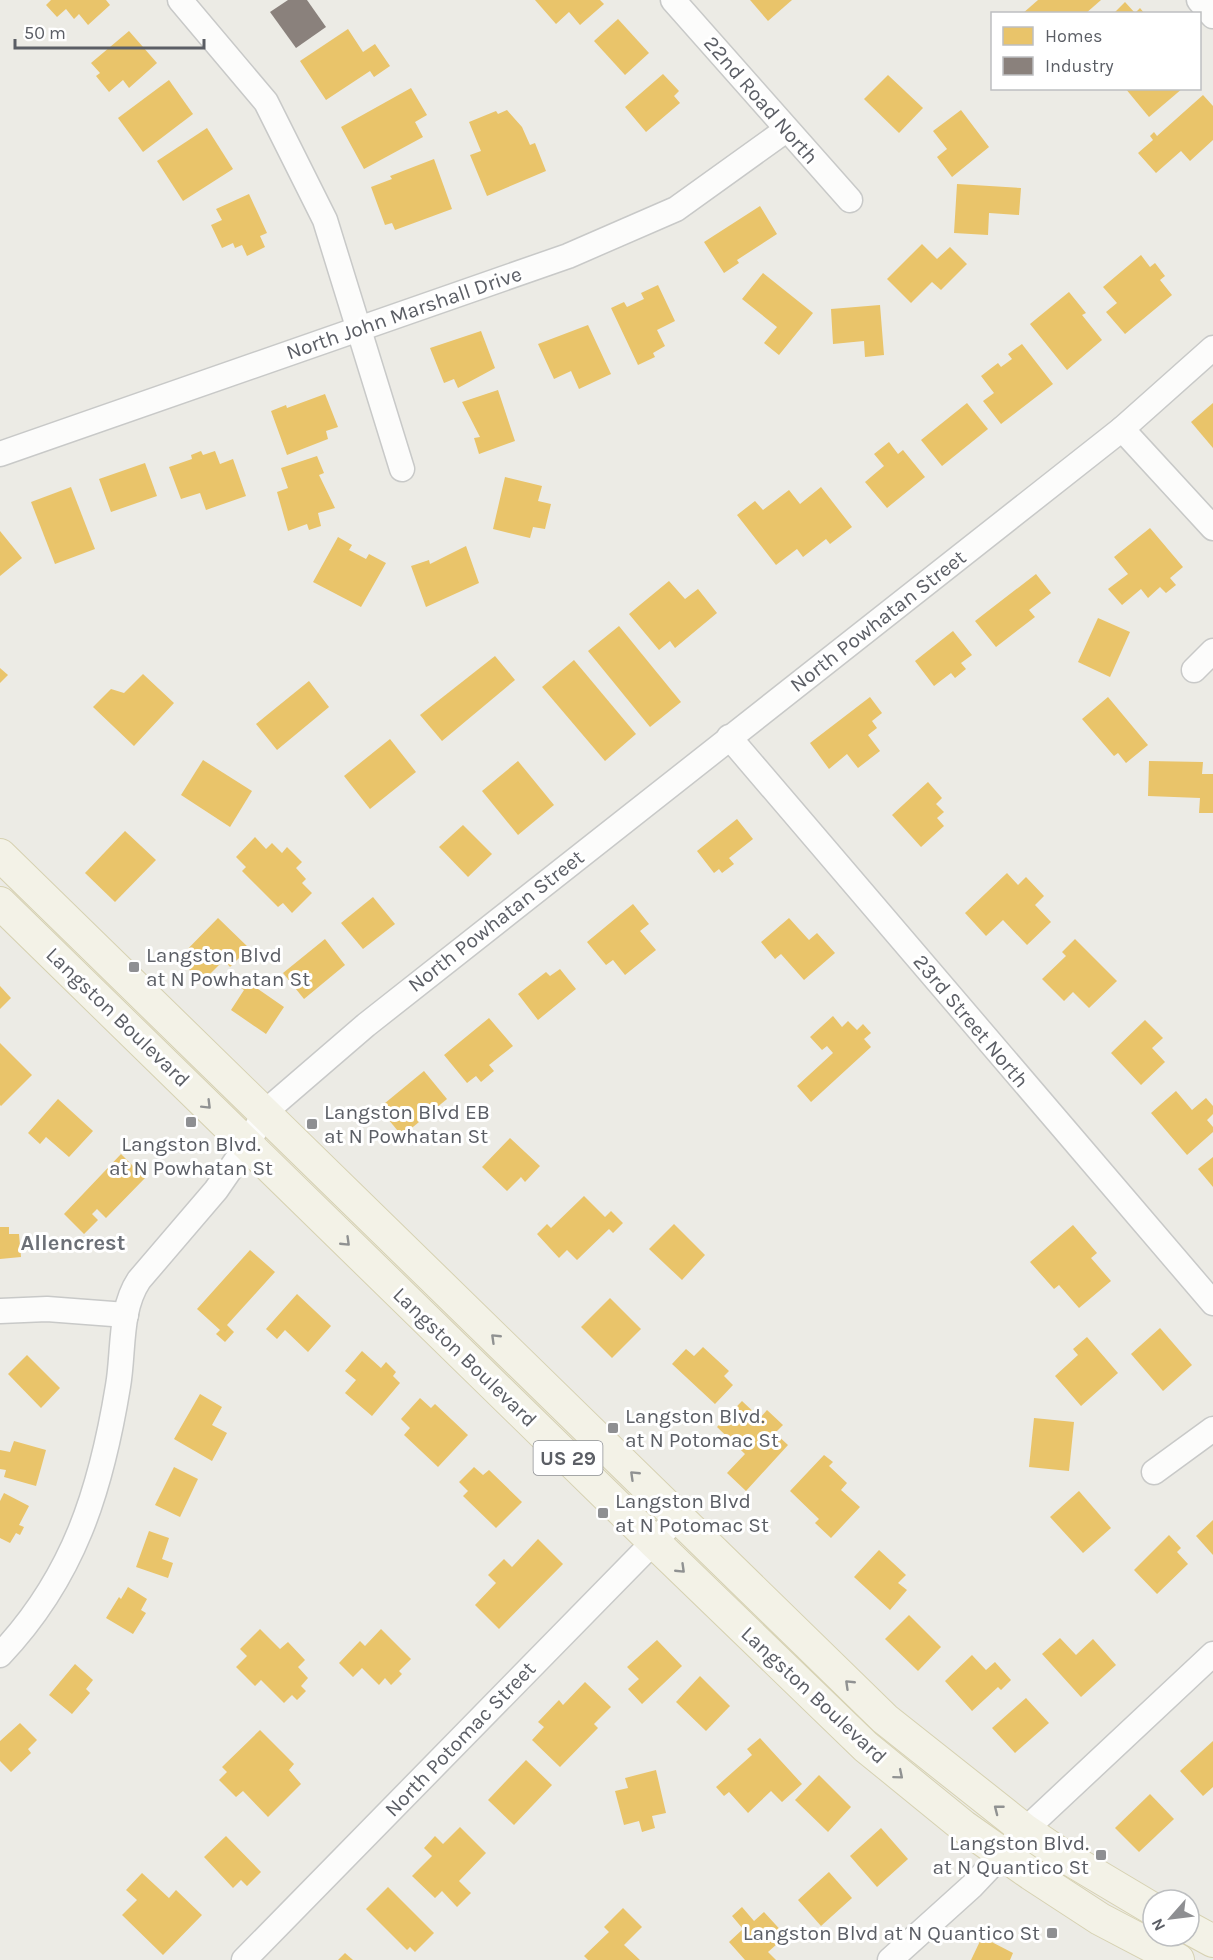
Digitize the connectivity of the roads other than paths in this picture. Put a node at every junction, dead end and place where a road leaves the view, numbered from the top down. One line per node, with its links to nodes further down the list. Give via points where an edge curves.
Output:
1 (180, 0): 7 (street, via 266,102 325,220)
2 (673, 0): 5 (street, 22nd Road North)
3 (1199, 0): 4 (street)
4 (1213, 16)
5 (786, 130): 6 (street, 22nd Road North); 7 (street, North John Marshall Drive, via 676,209 568,256)
6 (850, 200)
7 (358, 328): 10 (street, North John Marshall Drive); 11 (street)
8 (1213, 348): 9 (street, North Powhatan Street)
9 (1122, 429): 12 (street); 15 (street, North Powhatan Street)
10 (0, 454)
11 (402, 469)
12 (1213, 528)
13 (1213, 651): 14 (street)
14 (1194, 670)
15 (729, 737): 18 (street, North Powhatan Street, via 366,1025); 20 (street, 23rd Street North)
16 (0, 855): 18 (main road, Langston Boulevard / US 29)
17 (0, 903): 19 (main road, Langston Boulevard / US 29, one-way to 19)
18 (265, 1112): 19 (street, North Powhatan Street); 25 (main road, Langston Boulevard / US 29, one-way to 18)
19 (247, 1144): 22 (street, North Powhatan Street, via 216,1190 139,1280); 26 (main road, Langston Boulevard / US 29, one-way to 26)
20 (1213, 1303)
21 (0, 1311): 22 (street, via 47,1309)
22 (126, 1315): 28 (street, North Powhatan Street, via 116,1402 82,1528 49,1594)
23 (1213, 1429): 24 (street)
24 (1154, 1472)
25 (677, 1518): 26 (street, North Potomac Street); 29 (main road, Langston Boulevard / US 29, one-way to 25, via 885,1719)
26 (654, 1542): 30 (main road, Langston Boulevard / US 29, one-way to 30, via 866,1746 923,1795); 32 (street, North Potomac Street)
27 (1213, 1654): 29 (street)
28 (0, 1655)
29 (1025, 1830): 30 (street); 31 (main road, Langston Boulevard / US 29)
30 (1002, 1853): 33 (street, via 972,1886); 34 (main road, Langston Boulevard / US 29, via 1100,1919)
31 (1141, 1902)
32 (244, 1960)
33 (890, 1960)
34 (1178, 1960)

